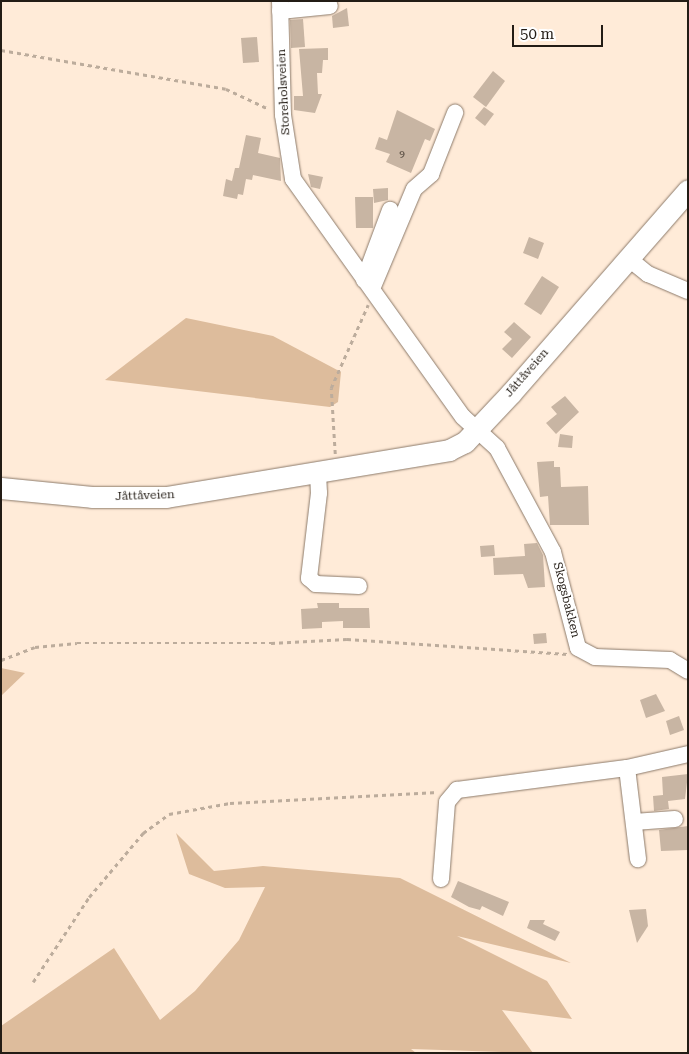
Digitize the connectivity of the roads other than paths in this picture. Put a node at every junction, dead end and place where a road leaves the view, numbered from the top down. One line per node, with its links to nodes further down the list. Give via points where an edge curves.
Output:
1 (280, 6): 2 (street); 7 (street, Storeholsveien, via 283,115 293,179)
2 (330, 6)
3 (456, 114): 7 (street, via 431,174 414,189)
4 (688, 190): 6 (main road, Jåttåveien)
5 (390, 210): 7 (street)
6 (628, 258): 8 (street, via 648,274); 9 (main road, Jåttåveien)
7 (370, 287): 9 (street, Storeholsveien, via 463,418)
8 (688, 291)
9 (477, 428): 10 (main road, Jåttåveien, via 465,442 449,450); 13 (street, Skogsbakken, via 497,448 554,552 576,641 583,654 670,660)
10 (318, 474): 11 (main road, Jåttåveien, via 166,497 92,497); 12 (street, via 319,494 309,578 316,584)
11 (1, 488)
12 (359, 586)
13 (688, 671)
14 (688, 754): 15 (street)
15 (627, 768): 17 (street); 19 (street, via 457,790 447,802)
16 (674, 819): 17 (street)
17 (634, 822): 18 (street)
18 (638, 859)
19 (442, 879)

